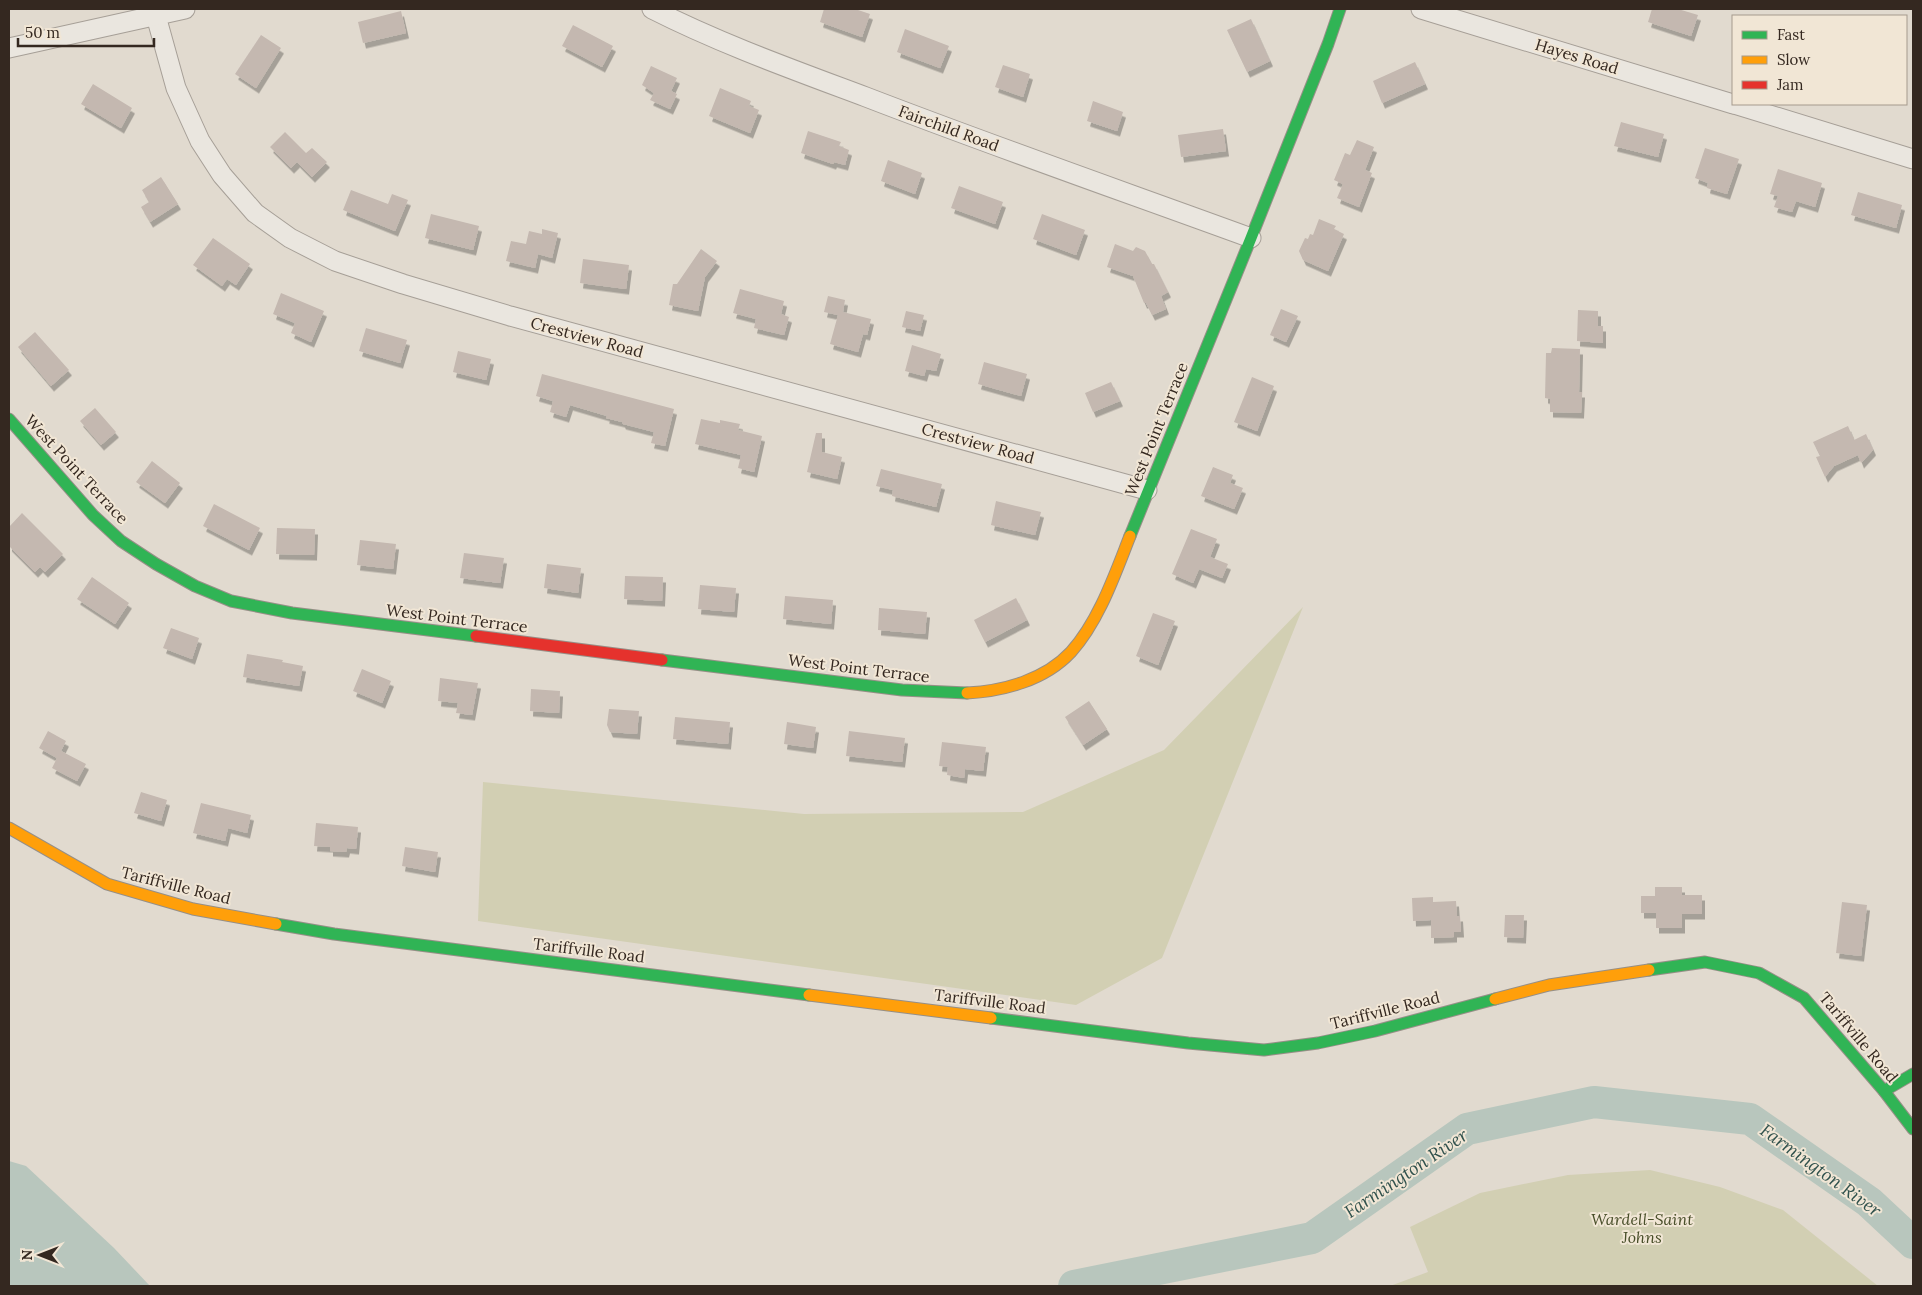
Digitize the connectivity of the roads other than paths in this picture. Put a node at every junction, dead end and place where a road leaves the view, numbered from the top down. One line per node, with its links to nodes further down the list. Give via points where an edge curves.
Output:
1 (185, 9): 5 (street)
2 (652, 9): 10 (street, Fairchild Road, via 833,85)
3 (1340, 9): 10 (main road, West Point Terrace)
4 (1421, 9): 7 (street, Hayes Road)
5 (156, 16): 6 (street); 12 (street, Crestview Road, via 176,88 200,141 222,175 255,213 290,238 335,261 510,316)
6 (9, 48)
7 (1732, 103)
8 (1737, 105): 9 (street, Hayes Road)
9 (1913, 159)
10 (1251, 238): 12 (main road, West Point Terrace)
11 (9, 419): 12 (main road, West Point Terrace, via 93,515 121,541 195,586 231,601 292,613 946,694 1017,686 1045,672 1071,652 1107,593)
12 (1148, 490)
13 (9, 828): 15 (main road, Tariffville Road, via 107,884 193,909 334,934 1264,1050 1366,1033 1549,985 1705,962 1760,973 1804,998)
14 (1913, 1074): 15 (main road)
15 (1884, 1091): 16 (main road, Tariffville Road)
16 (1913, 1128)

